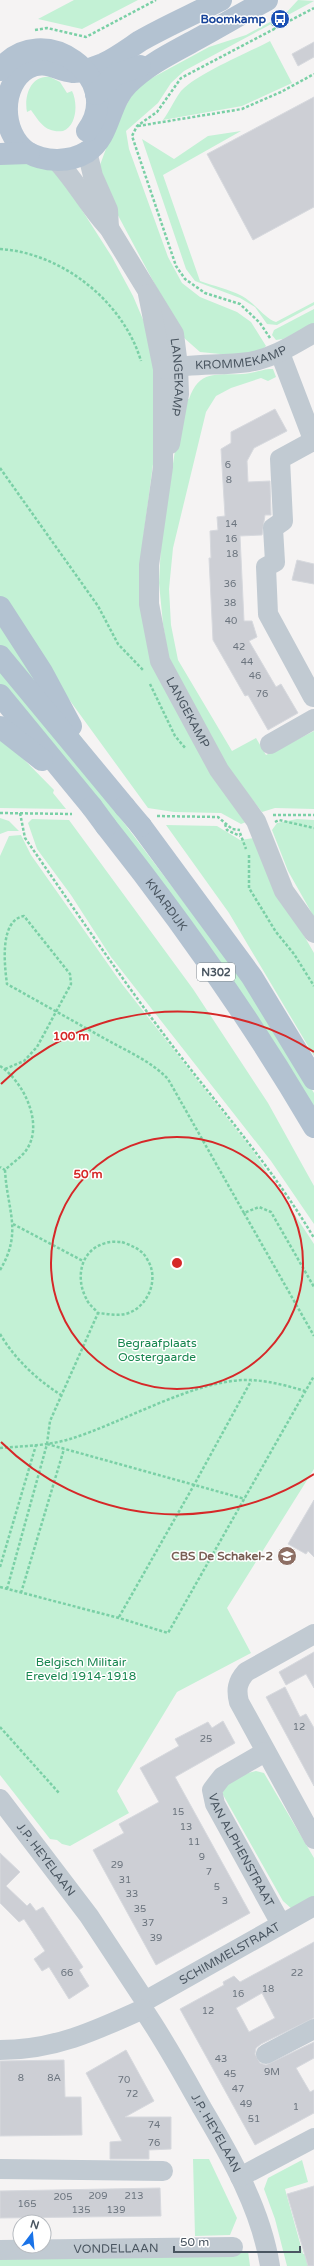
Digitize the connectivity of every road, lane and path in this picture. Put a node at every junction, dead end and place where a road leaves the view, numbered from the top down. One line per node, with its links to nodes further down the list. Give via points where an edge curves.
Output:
1 (156, 0): 7 (path, via 86,37 39,28)
2 (221, 0): 8 (main road, via 140,41 103,64)
3 (267, 0): 9 (main road)
4 (314, 8): 6 (path)
5 (272, 23): 6 (path)
6 (275, 28): 13 (path, via 181,78 157,112)
7 (13, 60): 8 (main road, via 29,67 40,64 52,65 74,72); 12 (main road)
8 (78, 64): 11 (main road)
9 (149, 66): 11 (main road, via 122,71); 14 (main road, via 115,99 99,141)
10 (314, 74): 13 (path, via 242,109)
11 (96, 94): 14 (main road, via 96,115)
12 (1, 110): 15 (main road)
13 (137, 126): 20 (path, via 132,141 176,266 185,279 205,293 240,304 260,323)
14 (86, 143): 15 (main road, via 48,145 27,136); 16 (main road, via 72,158); 17 (street, LANGEKAMP, via 93,176 108,210)
15 (4, 145): 16 (main road)
16 (56, 160): 17 (street, LANGEKAMP)
17 (109, 228): 22 (street, LANGEKAMP, via 148,294)
18 (0, 249): 21 (path, via 27,252 81,278 105,300 124,324 137,348)
19 (314, 333): 20 (street, KROMMEKAMP)
20 (280, 353): 22 (street, KROMMEKAMP, via 249,362); 23 (street)
21 (142, 365)
22 (171, 367): 41 (street, LANGEKAMP, via 163,467 149,566 149,604 160,662 219,770 256,822 284,890)
23 (314, 442): 30 (street, via 280,459 283,521 273,528 275,562 266,567 268,614)
24 (0, 468): 27 (path, via 98,606 118,644 136,660)
25 (0, 607): 35 (main road, via 42,672)
26 (0, 656): 35 (main road, KNARDIJK / N302)
27 (144, 672)
28 (147, 678): 34 (path, via 174,736)
29 (0, 696): 36 (main road, KNARDIJK / N302)
30 (314, 702)
31 (314, 719): 33 (street)
32 (0, 727): 36 (main road)
33 (270, 744)
34 (188, 752)
35 (93, 766): 46 (main road, KNARDIJK / N302, bridge, via 141,826 252,977)
36 (72, 782): 47 (main road, KNARDIJK / N302, bridge, via 182,924 222,981 269,1051)
37 (0, 813): 38 (path)
38 (20, 813): 39 (path); 52 (path, via 25,838 114,968 240,1130 294,1204)
39 (59, 813)
40 (238, 825): 42 (path, via 250,861 249,888)
41 (314, 933)
42 (314, 986)
43 (55, 1011): 43 (path, via 71,984 70,974 24,916 16,917 6,927 3,946 7,984); 45 (path, via 37,1047 24,1061); 50 (path, via 139,1058 168,1079)
44 (0, 1066): 45 (path)
45 (5, 1069): 49 (path, via 25,1098 32,1113 34,1127 28,1148)
46 (314, 1079)
47 (314, 1127)
48 (0, 1167): 49 (path)
49 (5, 1170): 51 (path)
50 (244, 1213): 55 (path, via 259,1207 271,1212); 58 (path)
51 (12, 1224): 53 (path); 54 (path, via 11,1248)
52 (314, 1238)
53 (83, 1261): 56 (path, via 79,1281 86,1299); 56 (path, via 93,1249 107,1242 122,1242 136,1248 147,1259 153,1273 152,1289 144,1302 132,1312 116,1315)
54 (0, 1270)
55 (314, 1287)
56 (98, 1313): 62 (path)
57 (0, 1334): 62 (path, via 30,1372)
58 (314, 1336)
59 (314, 1376): 61 (path)
60 (251, 1380): 61 (path); 63 (path, via 206,1387 88,1433); 67 (path)
61 (305, 1391): 68 (path)
62 (61, 1395): 63 (path, via 50,1421)
63 (47, 1444): 64 (path); 66 (path); 71 (path)
64 (36, 1445): 65 (path); 69 (path)
65 (0, 1448)
66 (64, 1449): 67 (path); 72 (path)
67 (194, 1486): 68 (path); 73 (path)
68 (245, 1499): 73 (path, via 168,1633)
69 (0, 1567)
70 (0, 1587): 71 (path)
71 (8, 1589): 72 (path)
72 (21, 1593): 73 (path)
73 (119, 1618)
74 (314, 1634): 76 (street, via 246,1672 240,1679 237,1693 239,1702)
75 (0, 1727): 77 (path)
76 (265, 1752): 79 (street); 81 (street, VAN ALPHENSTRAAT, via 222,1777 212,1790 215,1804)
77 (59, 1793)
78 (0, 1799): 82 (street, J.P. HEYELAAN, via 89,1916)
79 (314, 1839)
80 (314, 1906): 81 (street, SCHIMMELSTRAAT)
81 (281, 1924): 82 (street, SCHIMMELSTRAAT)
82 (144, 2005): 84 (street, SCHIMMELSTRAAT, via 89,2034 60,2043); 89 (street, J.P. HEYELAAN)
83 (314, 2029): 85 (street)
84 (0, 2050)
85 (266, 2054)
86 (314, 2138): 89 (street)
87 (0, 2169): 88 (street)
88 (163, 2171)
89 (240, 2177): 92 (street, J.P. HEYELAAN, via 267,2246)
90 (233, 2247): 91 (street, VONDELLAAN)
91 (0, 2250)
92 (270, 2266)

